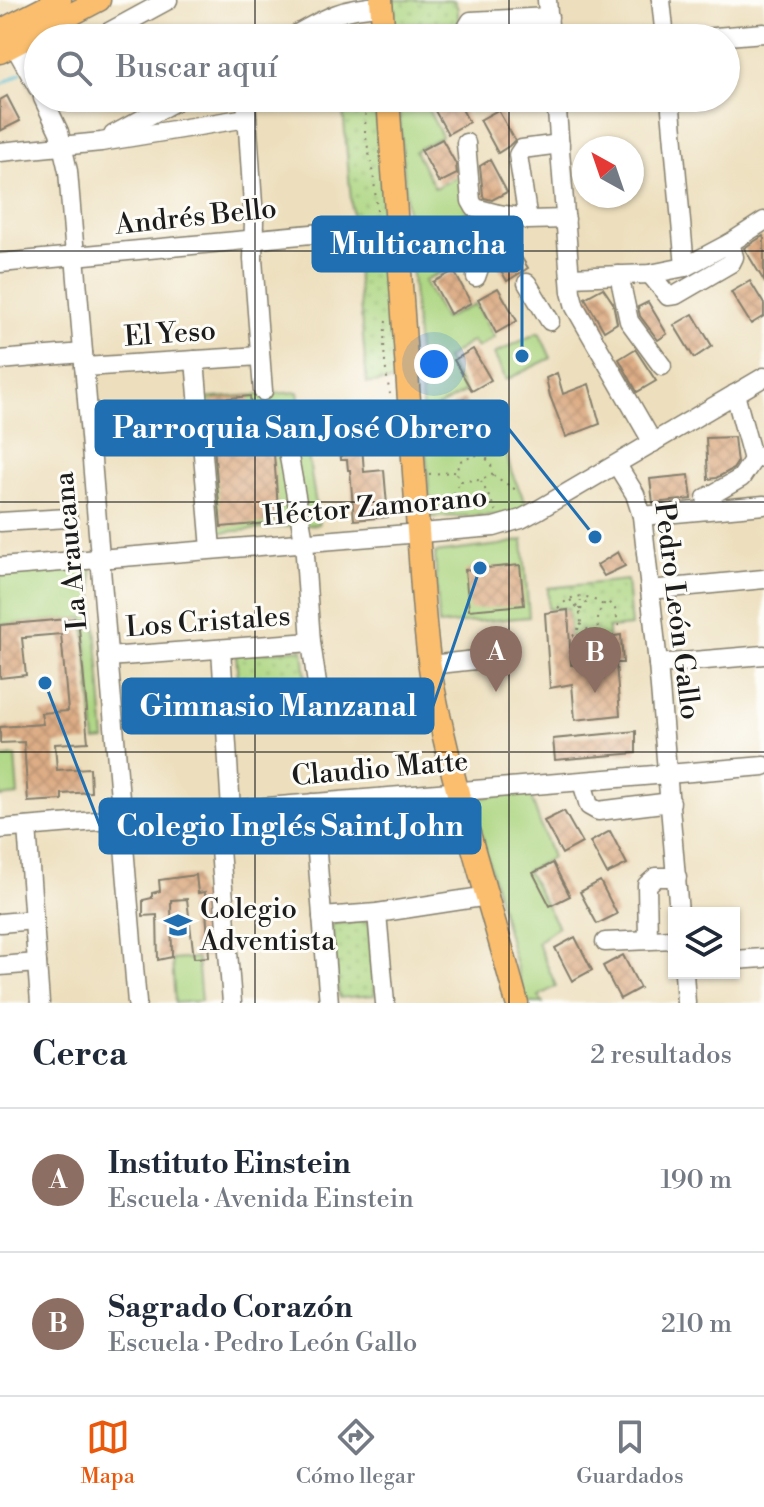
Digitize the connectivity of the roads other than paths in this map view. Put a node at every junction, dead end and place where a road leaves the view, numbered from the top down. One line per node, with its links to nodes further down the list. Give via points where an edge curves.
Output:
1 (60, 0): 7 (main road)
2 (99, 0): 8 (main road)
3 (168, 0): 9 (street)
4 (661, 0): 13 (street)
5 (381, 3): 10 (street, via 344,10); 11 (main road)
6 (548, 8): 12 (street)
7 (22, 10): 16 (main road)
8 (68, 24)
9 (124, 24)
10 (315, 24)
11 (383, 24)
12 (469, 24)
13 (664, 24)
14 (764, 33): 15 (street)
15 (740, 35)
16 (21, 61)
17 (49, 112): 27 (street, La Araucana)
18 (156, 112): 24 (street)
19 (247, 112): 23 (street)
20 (389, 112): 33 (main road)
21 (557, 112): 26 (street)
22 (671, 112): 38 (street)
23 (247, 118): 24 (street); 34 (street)
24 (101, 142): 27 (street)
25 (466, 143): 29 (street, via 471,201 475,208)
26 (560, 144): 30 (street, via 522,149 518,155); 31 (street)
27 (64, 147): 28 (street); 36 (street, La Araucana)
28 (0, 152)
29 (498, 214): 30 (street); 41 (street)
30 (526, 218): 31 (street)
31 (566, 219): 42 (street)
32 (764, 221): 35 (street)
33 (397, 226): 34 (street, Andrés Bello); 62 (main road)
34 (254, 240): 36 (street, Andrés Bello); 45 (street)
35 (730, 243): 38 (street); 39 (street, via 731,263 676,295 668,296)
36 (75, 257): 37 (street, Andrés Bello); 47 (street, La Araucana)
37 (0, 263)
38 (685, 267): 39 (street)
39 (650, 274): 40 (street)
40 (619, 275): 42 (street); 49 (street, via 629,321)
41 (476, 277)
42 (570, 277): 54 (street, via 575,307)
43 (527, 283): 44 (street)
44 (550, 321)
45 (260, 356): 48 (street, El Yeso); 51 (street)
46 (0, 360): 47 (street, El Yeso)
47 (84, 360): 48 (street, El Yeso); 65 (street, La Araucana)
48 (195, 360): 64 (street)
49 (662, 366)
50 (764, 377): 52 (street, Héctor Zamorano)
51 (263, 391)
52 (735, 394): 54 (street, Héctor Zamorano); 55 (street)
53 (286, 440): 63 (street)
54 (653, 443): 56 (street, Héctor Zamorano)
55 (759, 457): 57 (street, via 741,478)
56 (617, 465): 59 (street, Pedro León Gallo); 62 (street, Héctor Zamorano, via 507,524)
57 (706, 498)
58 (764, 505): 59 (street)
59 (642, 516): 68 (street, Pedro León Gallo)
60 (68, 518): 61 (street)
61 (0, 522)
62 (417, 522): 63 (street, Héctor Zamorano); 75 (main road)
63 (304, 541): 64 (street, Héctor Zamorano); 69 (street)
64 (211, 549): 65 (street, Héctor Zamorano)
65 (100, 558): 66 (street, Héctor Zamorano); 72 (street, La Araucana)
66 (0, 567)
67 (764, 579): 68 (street)
68 (650, 590): 74 (street, Pedro León Gallo)
69 (311, 642): 70 (street, Los Cristales); 77 (street)
70 (221, 649): 72 (street, Los Cristales); 78 (street)
71 (764, 655): 74 (street)
72 (108, 657): 86 (street, La Araucana)
73 (475, 660): 75 (street)
74 (658, 664): 80 (street, Pedro León Gallo)
75 (430, 665): 76 (main road)
76 (433, 688): 77 (street); 82 (main road)
77 (319, 698): 78 (street)
78 (224, 702): 85 (street)
79 (764, 766): 80 (street, Claudio Matte)
80 (668, 774): 81 (street, Claudio Matte); 83 (street, Pedro León Gallo)
81 (582, 782): 82 (street, Claudio Matte); 83 (street, via 589,806 598,811)
82 (457, 790): 84 (street, Claudio Matte); 90 (main road)
83 (671, 802): 89 (street, Pedro León Gallo)
84 (313, 803): 85 (street, Claudio Matte); 93 (street)
85 (224, 810): 86 (street, Claudio Matte); 106 (street)
86 (122, 819): 87 (street, Claudio Matte); 105 (street, La Araucana)
87 (27, 827): 88 (street, Claudio Matte); 94 (street)
88 (0, 829)
89 (677, 877): 91 (street, Pedro León Gallo); 97 (street, via 656,877 647,885)
90 (488, 896): 92 (street); 109 (main road)
91 (679, 907)
92 (377, 913): 93 (street); 108 (street)
93 (322, 917): 107 (street)
94 (34, 920): 95 (street); 101 (street)
95 (0, 923)
96 (668, 939): 97 (street)
97 (648, 940): 98 (street)
98 (605, 942)
99 (764, 958): 100 (street)
100 (740, 960)
101 (37, 963): 102 (street); 104 (street)
102 (0, 966)
103 (684, 979): 110 (street)
104 (40, 1003)
105 (137, 1003)
106 (232, 1003)
107 (329, 1003)
108 (385, 1003)
109 (517, 1003)
110 (686, 1003)

